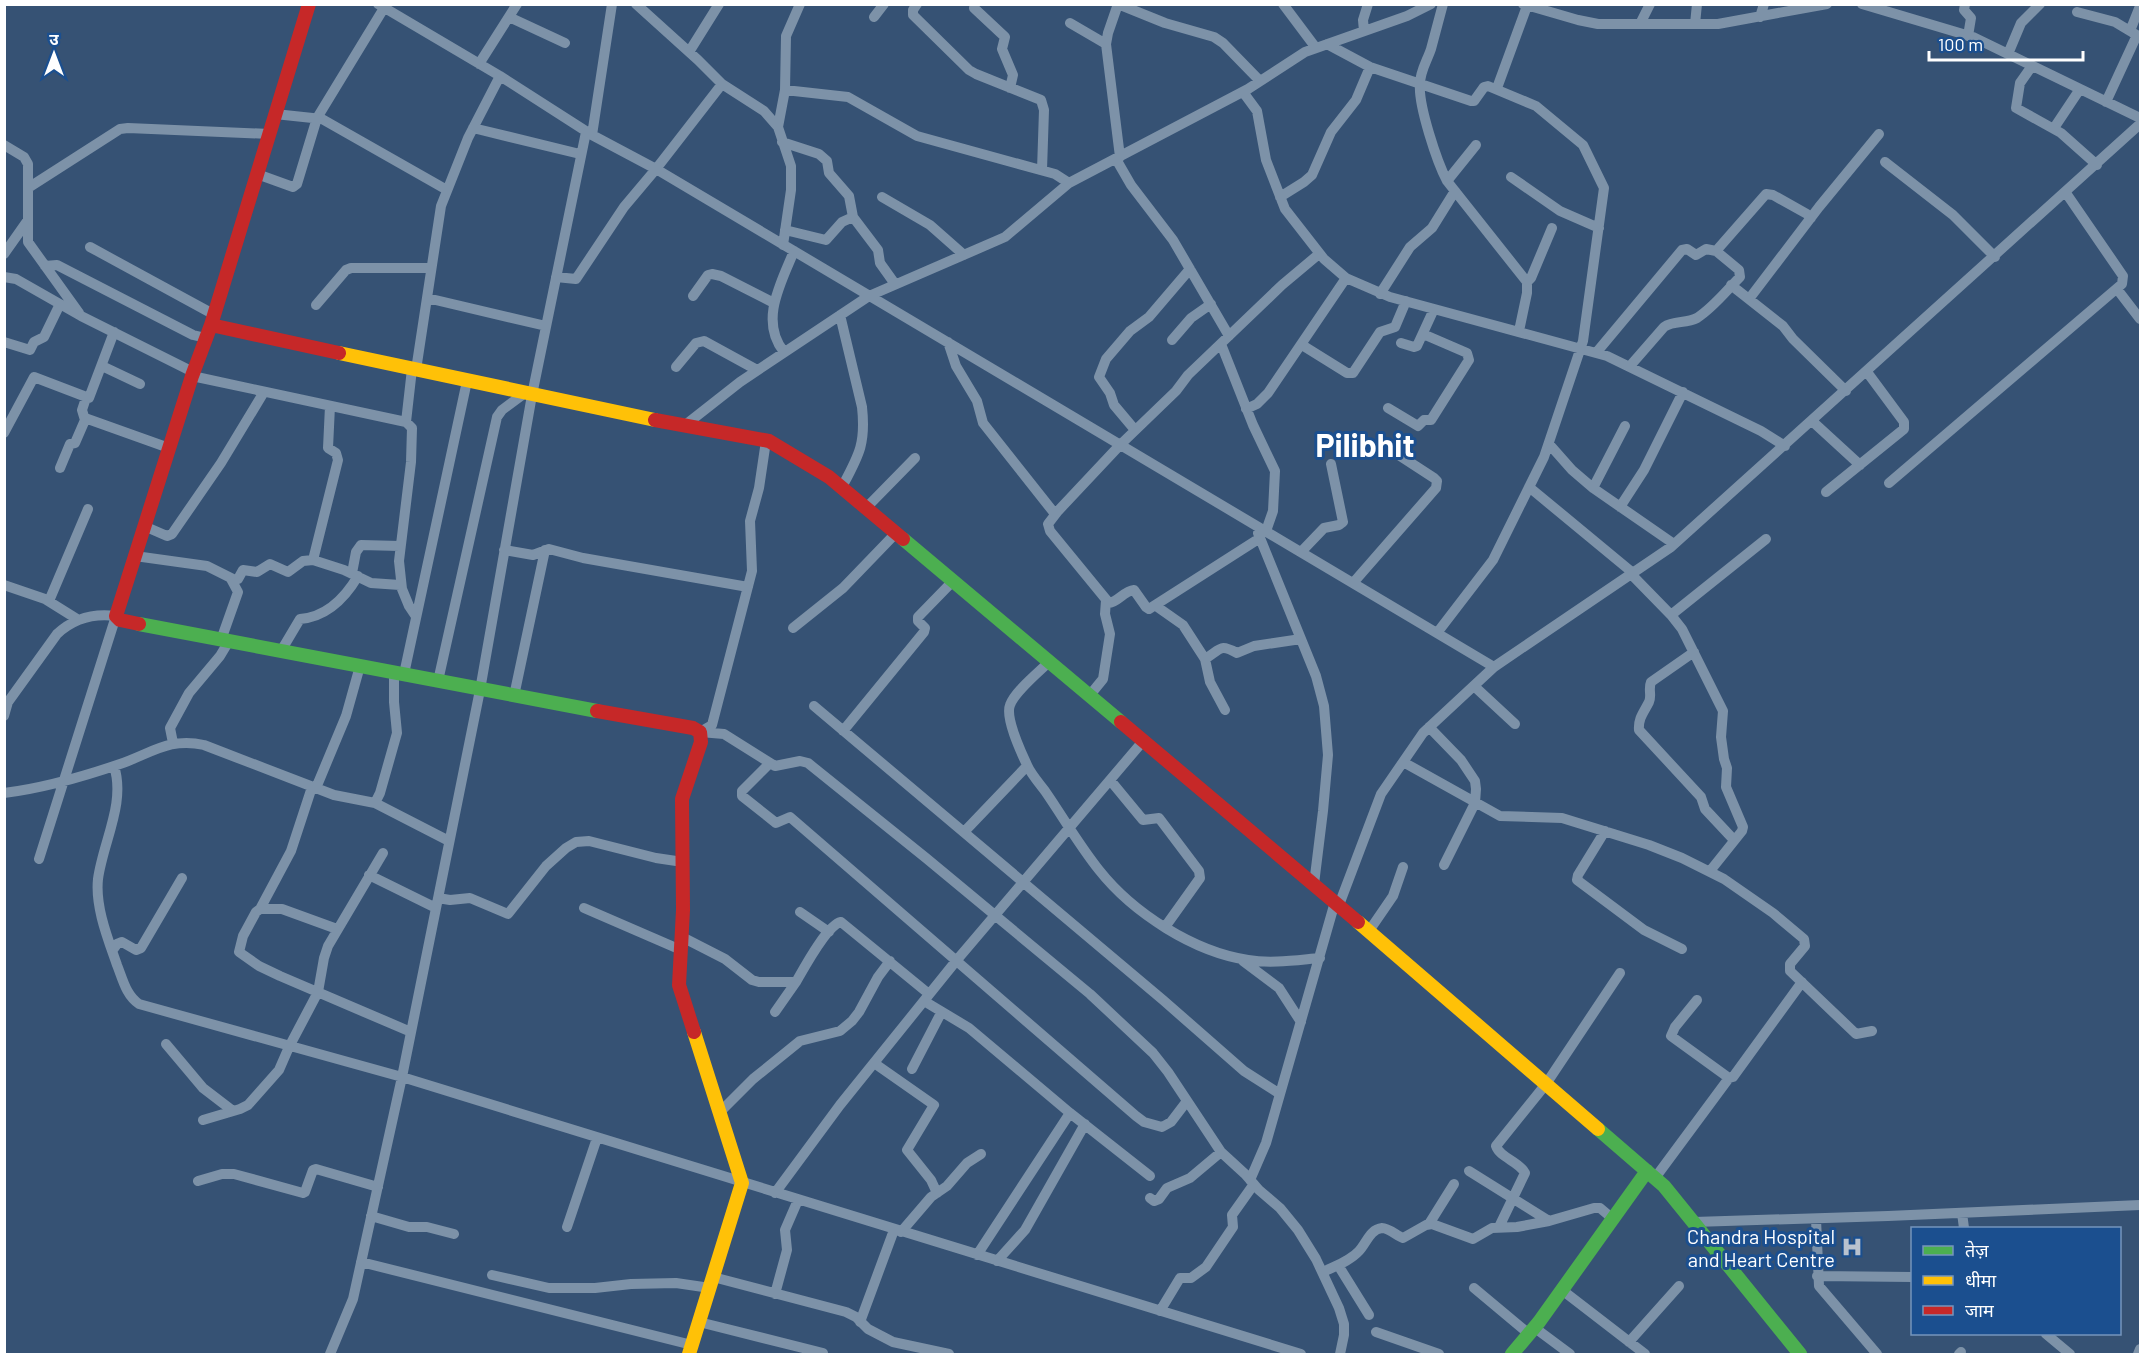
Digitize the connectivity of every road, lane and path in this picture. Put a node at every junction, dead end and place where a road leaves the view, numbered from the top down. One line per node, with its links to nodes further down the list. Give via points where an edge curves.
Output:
1 (309, 4): 54 (main road)
2 (517, 4): 26 (street)
3 (612, 4): 62 (street)
4 (636, 4): 39 (street)
5 (719, 4): 39 (street)
6 (800, 4): 51 (street, via 786,36)
7 (884, 4): 27 (street)
8 (917, 4): 48 (street, via 913,15 962,63 976,74)
9 (1283, 4): 38 (street)
10 (1368, 4): 32 (street)
11 (1431, 4): 32 (street)
12 (1443, 4): 47 (street)
13 (1650, 4): 30 (street)
14 (1697, 4): 31 (street)
15 (1764, 4): 28 (street)
16 (1827, 4): 28 (street)
17 (1862, 4): 34 (street)
18 (1965, 4): 34 (street, via 1964,10 1971,18)
19 (2040, 4): 40 (street, via 2021,23)
20 (1118, 5): 36 (street); 45 (street, via 1214,37)
21 (1525, 5): 30 (street, via 1588,22); 49 (street)
22 (381, 6): 41 (street); 55 (street)
23 (2140, 6): 33 (street)
24 (974, 8): 48 (street, via 1005,37 1002,49 1013,75)
25 (2077, 12): 33 (street, via 2104,18)
26 (509, 17): 35 (street); 41 (street)
27 (874, 17)
28 (1760, 17): 31 (street)
29 (1070, 23): 36 (street)
30 (1640, 24): 31 (street)
31 (1695, 24)
32 (1364, 32): 37 (street)
33 (2136, 34): 53 (street)
34 (1968, 36): 40 (street)
35 (565, 43)
36 (1106, 44): 68 (street)
37 (1327, 44): 38 (street); 43 (street)
38 (1316, 48): 45 (street)
39 (689, 52): 46 (street)
40 (2008, 54): 42 (street)
41 (479, 64): 44 (street)
42 (2032, 66): 50 (street); 59 (street, via 2020,83 2016,108)
43 (1370, 67): 47 (street); 82 (street, via 1356,100 1331,132 1312,175)
44 (500, 76): 58 (street); 62 (street)
45 (1260, 81): 52 (street)
46 (722, 84): 57 (street, via 764,111); 71 (street)
47 (1420, 84): 49 (street, via 1472,101 1484,87); 75 (street, via 1424,113)
48 (1010, 88): 72 (street, via 1036,96 1043,104)
49 (1497, 88): 87 (street, via 1536,106 1583,145 1604,188)
50 (2080, 89): 53 (street); 59 (street)
51 (785, 90): 57 (street); 72 (street, via 848,98 917,136)
52 (1243, 92): 68 (street); 82 (street, via 1257,111 1266,160)
53 (2106, 102): 56 (street)
54 (275, 114): 55 (street); 61 (main road)
55 (317, 118): 73 (street, via 296,186); 78 (street)
56 (2140, 118)
57 (778, 127): 64 (street)
58 (473, 128): 67 (street); 78 (street)
59 (2054, 128): 70 (street)
60 (2138, 130): 70 (street)
61 (269, 134): 73 (main road); 77 (street, via 120,129)
62 (589, 134): 67 (street); 71 (street)
63 (1879, 134): 84 (street)
64 (782, 142): 83 (street, via 823,157 832,178 849,196); 88 (street, via 791,166)
65 (4, 145): 77 (street, via 26,160)
66 (1476, 145): 75 (street)
67 (580, 154): 101 (street)
68 (1118, 158): 76 (street); 99 (street, via 1131,185)
69 (1885, 162): 96 (street, via 1953,215)
70 (2097, 165): 80 (street)
71 (656, 169): 89 (street); 101 (street, via 624,207 576,279)
72 (1042, 170): 76 (street)
73 (256, 174): 121 (main road)
74 (1511, 177): 87 (street, via 1560,211)
75 (1447, 181): 79 (street)
76 (1069, 183): 95 (street, via 1005,237)
77 (28, 188): 85 (street)
78 (447, 190): 98 (street)
79 (1455, 191): 103 (street); 107 (street, via 1432,228 1410,247)
80 (2066, 193): 96 (street); 106 (street, via 2123,276)
81 (882, 197): 95 (street, via 937,230)
82 (1280, 198): 94 (street)
83 (853, 217): 88 (street, via 842,222 826,240); 104 (street, via 878,250 880,263)
84 (1811, 218): 92 (street, via 1766,194); 111 (street)
85 (28, 219): 93 (street); 97 (street, via 28,242)
86 (1552, 228): 103 (street)
87 (1599, 228): 132 (street)
88 (785, 230): 89 (street)
89 (783, 245): 91 (street)
90 (90, 247): 121 (street)
91 (794, 251): 109 (street); 113 (street)
92 (1716, 251): 105 (street, via 1739,270 1740,277); 134 (street, via 1706,249 1696,255 1682,250)
93 (4, 254)
94 (1319, 254): 102 (street); 127 (street)
95 (964, 255): 104 (street)
96 (1995, 257): 140 (street)
97 (45, 266): 119 (street); 121 (street, via 57,265 187,333)
98 (431, 268): 110 (street); 116 (street, via 351,268)
99 (1190, 269): 115 (street); 157 (street, via 1149,317 1130,331 1101,368 1099,377 1114,405)
100 (4, 277): 114 (street, via 16,279)
101 (555, 277): 122 (street)
102 (1346, 278): 107 (street); 131 (street)
103 (1527, 282): 123 (street)
104 (895, 284): 109 (street)
105 (1731, 285): 111 (street); 136 (street, via 1699,317 1664,327)
106 (2117, 290): 120 (street); 169 (street)
107 (1380, 294): 112 (street)
108 (693, 296): 113 (street, via 708,275 715,274)
109 (869, 296): 118 (street); 129 (street)
110 (427, 298): 122 (street); 138 (street)
111 (1749, 299): 144 (street, via 1783,326)
112 (1406, 302): 117 (street); 131 (street, via 1395,327 1380,332 1353,373)
113 (774, 303): 133 (street, via 774,335)
114 (60, 304): 119 (street); 128 (street, via 44,337 34,342 30,350)
115 (1211, 304): 126 (street, via 1191,318); 127 (street)
116 (316, 305)
117 (1434, 309): 123 (street); 125 (street)
118 (840, 315): 133 (street); 170 (street, via 864,422 861,447)
119 (81, 316): 124 (street)
120 (2140, 319)
121 (210, 326): 138 (main road); 141 (main road)
122 (546, 326): 147 (street)
123 (1519, 330): 132 (street)
124 (114, 332): 135 (street); 141 (street)
125 (1423, 334): 130 (street, via 1417,346); 150 (street, via 1467,353 1469,360 1431,420 1418,426)
126 (1172, 340)
127 (1225, 340): 151 (street); 157 (street)
128 (4, 342)
129 (948, 342): 161 (street); 177 (street, via 956,366 977,401 983,423)
130 (1401, 343)
131 (1302, 345): 151 (street, via 1268,393)
132 (1581, 348): 134 (street); 160 (street)
133 (784, 352): 139 (street)
134 (1596, 352): 136 (street)
135 (102, 366): 143 (street); 148 (street, via 91,395)
136 (1630, 366): 146 (street)
137 (676, 367): 139 (street, via 696,344 704,341)
138 (414, 370): 142 (main road); 153 (street)
139 (757, 370): 155 (street)
140 (1867, 372): 144 (street); 167 (street, via 1905,426)
141 (193, 374): 145 (street); 163 (main road)
142 (467, 381): 147 (main road); 200 (street)
143 (140, 384)
144 (1846, 391): 154 (street)
145 (264, 392): 149 (street); 178 (street, via 172,534 167,536)
146 (1683, 392): 162 (street); 175 (street, via 1644,470)
147 (528, 394): 155 (main road); 184 (street); 215 (street, via 497,417)
148 (86, 398): 152 (street, via 82,410); 158 (street, via 34,377)
149 (330, 406): 153 (street); 188 (street, via 328,448 338,460)
150 (1388, 408)
151 (1246, 409): 180 (street, via 1275,471 1273,511)
152 (85, 418): 163 (street); 168 (street)
153 (406, 422): 183 (street, via 412,428 411,462)
154 (1812, 422): 162 (street); 167 (street)
155 (684, 426): 159 (main road)
156 (1625, 426): 172 (street)
157 (1135, 430): 161 (street)
158 (4, 433)
159 (766, 441): 170 (main road); 196 (street, via 750,521 752,565)
160 (1549, 444): 171 (street); 172 (street)
161 (1120, 445): 177 (street); 180 (street, via 1255,524)
162 (1785, 446): 182 (street)
163 (169, 448): 178 (main road)
164 (1391, 450): 193 (street, via 1434,478 1436,488)
165 (915, 458): 174 (street)
166 (1331, 464): 186 (street, via 1343,522 1324,528)
167 (1860, 465): 173 (street)
168 (60, 468)
169 (1889, 483)
170 (842, 487): 174 (main road)
171 (1529, 487): 189 (street); 205 (street, via 1492,560)
172 (1593, 488): 175 (street)
173 (1826, 492)
174 (867, 507): 179 (main road)
175 (1620, 507): 182 (street)
176 (88, 509): 198 (street)
177 (1055, 514): 197 (street, via 1049,522 1050,531)
178 (144, 526): 187 (main road)
179 (897, 532): 192 (main road); 204 (street, via 839,592)
180 (1263, 535): 186 (street); 199 (street); 206 (street)
181 (1766, 539): 202 (street)
182 (1674, 544): 189 (street)
183 (400, 546): 190 (street, via 361,545 356,552); 195 (street)
184 (504, 550): 185 (street, via 533,555); 217 (street)
185 (545, 550): 196 (street); 219 (street)
186 (1301, 552): 193 (street)
187 (135, 556): 191 (street, via 207,566); 201 (main road)
188 (313, 560): 190 (street); 191 (street, via 303,561 288,572 270,564 257,572 246,569 238,579)
189 (1632, 574): 202 (street); 213 (street)
190 (355, 575): 195 (street, via 371,583); 208 (street, via 349,591 334,605 300,619)
191 (231, 579): 207 (street, via 238,592)
192 (954, 580): 211 (main road); 225 (street, via 918,617 924,632)
193 (1353, 583): 205 (street)
194 (4, 585): 198 (street)
195 (400, 585): 200 (street)
196 (748, 587): 226 (street, via 712,725)
197 (1106, 600): 199 (street, via 1111,603 1134,590 1146,607); 218 (street, via 1110,634 1103,679)
198 (49, 601): 203 (street)
199 (1156, 606): 210 (street, via 1183,625)
200 (415, 615): 214 (street)
201 (116, 616): 203 (street, via 99,614); 207 (main road, via 120,620); 234 (street)
202 (1673, 617): 209 (street)
203 (77, 620): 222 (street, via 57,634 8,702)
204 (793, 628)
205 (1437, 633): 213 (street)
206 (1301, 639): 210 (street, via 1254,646 1238,653 1221,648); 253 (street, via 1316,676 1328,739)
207 (225, 640): 208 (main road); 228 (street, via 220,656 189,693 174,719 170,728)
208 (281, 651): 212 (main road)
209 (1694, 652): 242 (street, via 1723,711 1721,737 1726,787 1743,827); 242 (street, via 1651,682 1650,701 1639,721 1640,730)
210 (1205, 659): 221 (street, via 1210,681)
211 (1050, 661): 218 (main road); 232 (street, via 1010,704 1010,722)
212 (360, 666): 214 (main road); 235 (street, via 346,716)
213 (1494, 667): 216 (street)
214 (399, 674): 215 (main road); 237 (street, via 394,702 397,733)
215 (438, 681): 217 (main road)
216 (1474, 686): 223 (street); 224 (street)
217 (480, 690): 219 (main road); 243 (street)
218 (1090, 695): 227 (main road)
219 (514, 696): 226 (main road)
220 (814, 706): 225 (street)
221 (1225, 710)
222 (4, 716)
223 (1515, 724)
224 (1429, 727): 229 (street); 238 (street, via 1469,770 1475,781)
225 (843, 731): 241 (street)
226 (700, 732): 230 (street, via 724,734); 246 (main road, via 701,742 682,799)
227 (1144, 740): 233 (street); 253 (main road)
228 (173, 743): 231 (street); 235 (street, via 204,746)
229 (1403, 762): 238 (street); 255 (street, via 1381,794)
230 (769, 764): 259 (street, via 808,763); 270 (street, via 742,791 742,796 776,823 790,817)
231 (114, 766): 234 (street); 266 (street, via 118,793 98,881 100,909)
232 (1027, 766): 239 (street); 241 (street)
233 (1110, 780): 239 (street); 260 (street, via 1143,820 1159,818 1199,871 1200,878)
234 (64, 782): 236 (street); 245 (street)
235 (314, 788): 237 (street); 257 (street, via 291,851)
236 (4, 793)
237 (375, 803): 243 (street)
238 (1475, 803): 240 (street, via 1504,817 1562,818); 247 (street)
239 (1071, 827): 252 (street); 260 (street, via 1107,879)
240 (1605, 831): 249 (street); 265 (street, via 1577,880 1644,930)
241 (964, 832): 252 (street)
242 (1734, 840): 249 (street)
243 (449, 841): 254 (street)
244 (383, 853): 250 (street)
245 (39, 859)
246 (683, 862): 254 (street, via 582,841 566,848 546,867 508,914 470,898); 264 (main road)
247 (1444, 865)
248 (1403, 867): 262 (street, via 1393,896)
249 (1710, 871): 273 (street, via 1804,939 1805,946 1790,964)
250 (369, 875): 254 (street); 261 (street)
251 (182, 878): 266 (street, via 141,948 136,950 122,942)
252 (1023, 883): 259 (street); 289 (street, via 1244,1071)
253 (1314, 884): 255 (main road)
254 (437, 903): 281 (street)
255 (1337, 903): 262 (main road); 267 (street)
256 (585, 908): 264 (street)
257 (260, 909): 261 (street, via 282,909); 274 (street, via 243,936 239,952 259,966)
258 (800, 912): 263 (street)
259 (996, 916): 270 (street); 290 (street, via 1090,994 1153,1053)
260 (1165, 927): 268 (street)
261 (337, 929): 274 (street, via 324,958)
262 (1369, 931): 288 (main road)
263 (829, 932): 269 (street, via 841,922); 272 (street)
264 (682, 944): 272 (street, via 725,959 752,980); 292 (main road, via 679,985)
265 (1682, 949)
266 (112, 951): 283 (street, via 128,994 140,1004)
267 (1320, 958): 268 (street, via 1269,962); 279 (street)
268 (1240, 959): 279 (street, via 1279,988)
269 (890, 961): 275 (street); 292 (street, via 852,1021 840,1031 800,1041)
270 (956, 961): 275 (street); 290 (street, via 1144,1122 1167,1125)
271 (1620, 973): 288 (street)
272 (795, 982): 277 (street)
273 (1802, 982): 280 (street, via 1856,1034); 287 (street)
274 (318, 993): 281 (street); 283 (street)
275 (926, 998): 278 (street); 284 (street)
276 (1697, 1000): 287 (street, via 1671,1036)
277 (775, 1012)
278 (941, 1013): 285 (street); 293 (street, via 969,1028)
279 (1301, 1022): 289 (street)
280 (1872, 1031)
281 (411, 1032): 286 (street)
282 (166, 1044): 291 (street, via 203,1088)
283 (289, 1047): 286 (street); 291 (street, via 275,1076 254,1101)
284 (874, 1063): 307 (street, via 934,1105 907,1150); 308 (street)
285 (912, 1069)
286 (402, 1077): 296 (street); 306 (street)
287 (1729, 1078): 300 (street)
288 (1546, 1084): 300 (main road); 310 (street, via 1497,1146 1499,1152 1524,1170)
289 (1280, 1094): 303 (street)
290 (1187, 1101): 297 (street)
291 (233, 1111): 294 (street)
292 (720, 1112): 304 (main road)
293 (1070, 1113): 295 (street); 325 (street)
294 (203, 1120)
295 (1085, 1124): 301 (street); 326 (street, via 1025,1230)
296 (597, 1138): 304 (street); 320 (street)
297 (1221, 1152): 303 (street); 309 (street, via 1190,1178 1167,1188 1159,1199)
298 (981, 1154): 307 (street)
299 (1469, 1171): 310 (street)
300 (1651, 1175): 316 (main road); 318 (main road)
301 (1150, 1176)
302 (198, 1181): 306 (street, via 234,1174 303,1193 316,1169)
303 (1252, 1182): 329 (street, via 1281,1208); 338 (street, via 1232,1215 1233,1227 1206,1267 1191,1278 1180,1278)
304 (742, 1183): 308 (street); 333 (main road)
305 (1454, 1185): 319 (street)
306 (378, 1187): 314 (street)
307 (937, 1192): 323 (street)
308 (775, 1193): 311 (street)
309 (1150, 1198)
310 (1513, 1198): 317 (street); 321 (street)
311 (798, 1200): 323 (street); 337 (street, via 784,1230 787,1250)
312 (2140, 1205): 313 (street)
313 (1962, 1213): 315 (street); 322 (street)
314 (371, 1216): 324 (street); 327 (street)
315 (1816, 1218): 318 (street); 331 (street)
316 (1613, 1219): 317 (street, via 1598,1207); 336 (main road)
317 (1549, 1221): 321 (street)
318 (1694, 1222): 357 (main road)
319 (1429, 1224): 321 (street, via 1473,1239); 328 (street, via 1403,1238 1385,1229 1374,1231 1359,1251)
320 (567, 1227)
321 (1499, 1227)
322 (1964, 1227)
323 (898, 1231): 325 (street); 341 (street)
324 (454, 1234)
325 (977, 1255): 326 (street)
326 (998, 1261): 338 (street)
327 (361, 1262): 347 (street); 349 (street, via 353,1299)
328 (1338, 1265): 329 (street); 339 (street)
329 (1320, 1267): 352 (street, via 1344,1324)
330 (492, 1275): 333 (street, via 549,1288)
331 (1818, 1276): 332 (street); 358 (street, via 1822,1292)
332 (1911, 1277)
333 (711, 1283): 337 (street); 340 (main road)
334 (1679, 1286): 345 (street)
335 (1474, 1288): 342 (street)
336 (1562, 1290): 342 (main road); 345 (street)
337 (776, 1294): 341 (street, via 846,1312)
338 (1160, 1311): 351 (street)
339 (1369, 1315)
340 (699, 1322): 347 (main road); 348 (street)
341 (860, 1322): 350 (street, via 893,1342)
342 (1532, 1331): 354 (main road); 355 (street)
343 (1376, 1332): 353 (street)
344 (2047, 1335): 359 (street)
345 (1629, 1342): 356 (street)
346 (2140, 1349): 360 (street)
347 (690, 1350)
348 (823, 1353)
349 (330, 1354)
350 (949, 1354)
351 (1300, 1354)
352 (1340, 1354)
353 (1438, 1354)
354 (1512, 1354)
355 (1570, 1354)
356 (1645, 1354)
357 (1800, 1354)
358 (1877, 1354)
359 (2070, 1354)
360 (2138, 1354)

